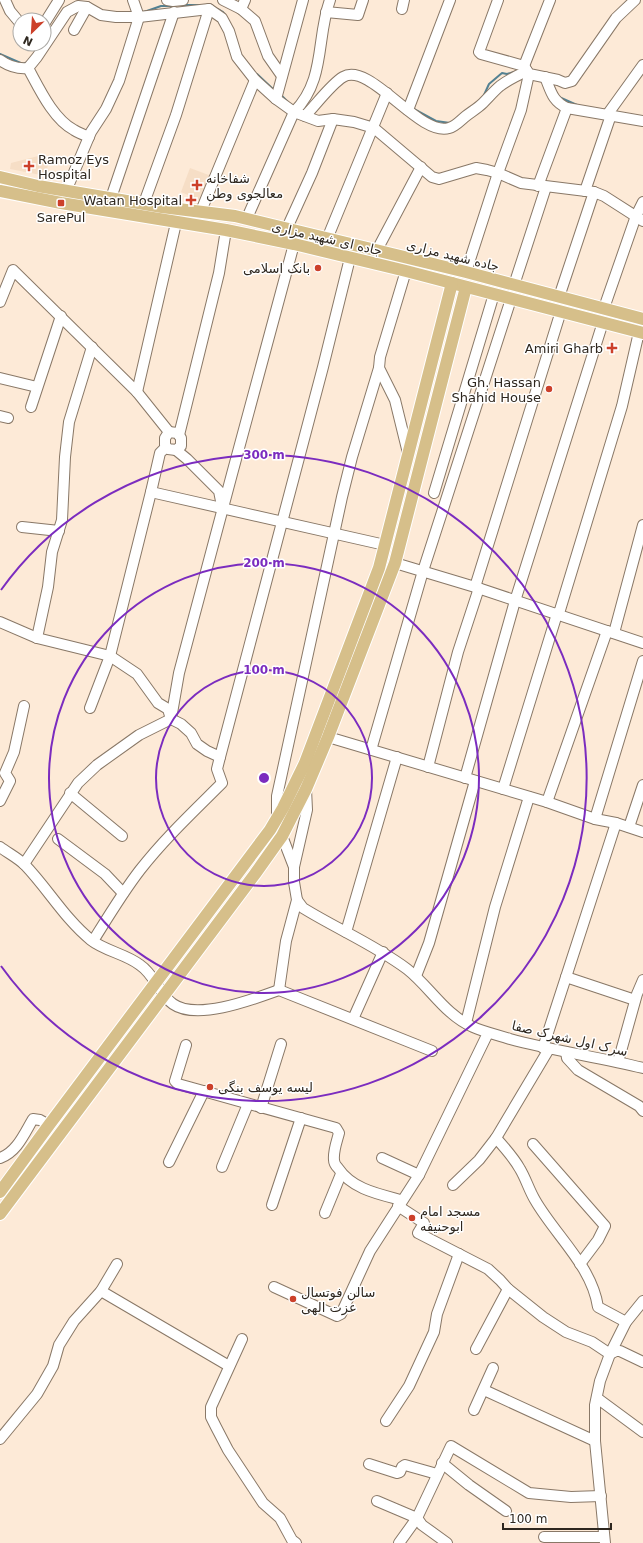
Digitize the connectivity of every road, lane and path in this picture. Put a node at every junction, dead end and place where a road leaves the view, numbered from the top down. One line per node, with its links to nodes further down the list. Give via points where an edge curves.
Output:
1 (5, 0): 20 (street)
2 (59, 0): 17 (street)
3 (133, 0): 21 (street)
4 (167, 0): 5 (street)
5 (183, 0)
6 (223, 0): 14 (street)
7 (303, 0): 27 (street)
8 (330, 0): 19 (street)
9 (363, 0): 19 (street, via 358,14)
10 (450, 0): 33 (street)
11 (498, 0): 26 (street, via 479,52)
12 (550, 0): 26 (street)
13 (628, 2): 28 (street, via 572,81 565,83)
14 (243, 5): 27 (street, via 255,21 268,56)
15 (87, 7): 21 (street, via 101,14 116,17); 22 (street); 25 (street, via 78,6 67,12)
16 (209, 9): 18 (street); 29 (street, via 222,18 237,57); 51 (street, via 176,115)
17 (52, 12)
18 (174, 12): 21 (street); 48 (street)
19 (326, 12): 34 (street, via 322,46 313,81 304,102)
20 (12, 13)
21 (139, 17): 40 (street, via 119,81)
22 (74, 30)
23 (0, 60): 25 (street, via 21,69)
24 (643, 65): 35 (street)
25 (28, 68): 40 (street, via 60,120 73,130)
26 (526, 70): 28 (street); 33 (street, via 501,86 456,125 449,128 441,129 430,125); 42 (street, via 521,110)
27 (282, 76): 31 (street)
28 (545, 77): 32 (street, via 554,100)
29 (255, 80): 31 (street); 52 (street)
30 (387, 93): 33 (street); 36 (street, via 363,77 344,76); 39 (street)
31 (276, 99): 34 (street)
32 (567, 108): 35 (street); 44 (street)
33 (408, 110)
34 (294, 112): 36 (street); 53 (street)
35 (609, 115): 38 (street); 47 (street)
36 (305, 116): 37 (street, via 318,121)
37 (333, 119): 39 (street); 56 (street)
38 (643, 121)
39 (374, 128): 41 (street); 58 (street)
40 (89, 137): 45 (street)
41 (421, 167): 42 (street, via 432,177 439,179 476,168); 60 (street)
42 (498, 173): 44 (street, via 521,183); 64 (street)
43 (0, 178): 45 (main road)
44 (542, 186): 47 (street); 66 (street)
45 (66, 190): 48 (main road); 50 (street)
46 (0, 191): 50 (main road, جاده ای شهید مزاری)
47 (589, 192): 54 (street, via 604,196); 69 (street)
48 (111, 198): 51 (main road)
49 (643, 202): 54 (street)
50 (61, 203): 55 (main road, جاده ای شهید مزاری)
51 (144, 203): 52 (main road, جاده شهید مزاری)
52 (201, 211): 53 (main road, جاده شهید مزاری)
53 (247, 218): 56 (main road, جاده شهید مزاری)
54 (639, 218): 72 (street)
55 (176, 223): 57 (main road, جاده ای شهید مزاری); 82 (street)
56 (287, 228): 58 (main road, جاده شهید مزاری)
57 (226, 230): 59 (main road, جاده ای شهید مزاری); 85 (street, via 219,273)
58 (328, 239): 60 (main road, جاده شهید مزاری)
59 (294, 244): 61 (main road, جاده ای شهید مزاری); 90 (street)
60 (377, 250): 62 (main road, جاده شهید مزاری)
61 (350, 258): 63 (main road, جاده ای شهید مزاری); 91 (street, via 324,368)
62 (410, 258): 63 (street); 64 (main road, جاده شهید مزاری)
63 (406, 271): 65 (main road, جاده ای شهید مزاری); 79 (street)
64 (466, 272): 66 (main road, جاده شهید مزاری)
65 (452, 284): 67 (main road, جاده ای شهید مزاری); 87 (main road)
66 (514, 285): 69 (main road, جاده شهید مزاری)
67 (466, 287): 68 (main road, جاده ای شهید مزاری); 97 (main road)
68 (494, 294): 70 (main road, جاده ای شهید مزاری); 89 (street)
69 (559, 297): 72 (main road, جاده شهید مزاری)
70 (511, 299): 73 (main road, جاده ای شهید مزاری); 98 (street)
71 (0, 302): 74 (street, via 13,270)
72 (604, 308): 75 (main road, جاده شهید مزاری)
73 (562, 311): 76 (main road, جاده ای شهید مزاری); 99 (street)
74 (61, 316): 78 (street); 81 (street)
75 (643, 319)
76 (603, 322): 77 (main road, جاده ای شهید مزاری); 100 (street)
77 (641, 332): 101 (street, via 622,406)
78 (92, 347): 82 (street); 94 (street, via 69,422)
79 (379, 368): 87 (street, via 395,400); 95 (street, via 352,457)
80 (0, 378): 81 (street)
81 (37, 387): 83 (street)
82 (137, 392): 84 (street)
83 (31, 407)
84 (169, 432): 85 (street); 86 (street, via 164,441)
85 (179, 435): 86 (street, via 182,443 179,448)
86 (171, 449): 88 (street, via 160,453); 90 (street, via 187,459 219,492)
87 (409, 456): 96 (main road)
88 (151, 492): 90 (street); 106 (street)
89 (434, 493)
90 (223, 508): 91 (street); 110 (street, via 179,673)
91 (282, 521): 95 (street); 113 (street)
92 (643, 525): 103 (street)
93 (22, 527): 94 (street)
94 (59, 531): 104 (street, via 52,552 48,587)
95 (334, 534): 96 (street); 125 (street, via 277,796)
96 (385, 546): 125 (main road, via 368,599 305,764)
97 (395, 563): 98 (street); 111 (main road)
98 (423, 571): 99 (street); 112 (street)
99 (477, 588): 100 (street); 115 (street)
100 (515, 601): 101 (street); 116 (street)
101 (557, 614): 103 (street); 120 (street)
102 (0, 622): 104 (street)
103 (610, 632): 105 (street); 124 (street)
104 (37, 638): 106 (street)
105 (643, 643)
106 (110, 656): 109 (street); 110 (street, via 137,674 158,703 168,709)
107 (643, 661): 127 (street)
108 (24, 706): 123 (street, via 14,752 6,773 10,781)
109 (90, 708)
110 (171, 719): 113 (street, via 181,724 197,744); 121 (street, via 139,735 97,765)
111 (328, 737): 112 (street); 119 (main road)
112 (371, 750): 114 (street)
113 (220, 757): 137 (street, via 217,769 222,782 167,838)
114 (397, 757): 115 (street); 139 (street)
115 (428, 766): 116 (street)
116 (465, 778): 117 (street)
117 (475, 781): 120 (street); 142 (street, via 429,943)
118 (643, 785): 129 (street)
119 (306, 789): 126 (main road); 136 (street, via 307,810)
120 (503, 790): 122 (street)
121 (70, 793): 131 (street); 135 (street)
122 (529, 797): 124 (street); 150 (street, via 495,907)
123 (0, 801)
124 (546, 802): 127 (street)
125 (280, 813): 126 (main road); 145 (main road)
126 (294, 815): 132 (main road)
127 (595, 819): 128 (street)
128 (616, 823): 129 (street); 143 (street)
129 (629, 828): 130 (street)
130 (643, 832)
131 (122, 836)
132 (282, 836): 136 (street); 147 (main road)
133 (58, 839): 137 (street, via 105,874)
134 (0, 847): 135 (street)
135 (24, 864): 140 (street)
136 (294, 867): 138 (street)
137 (123, 893): 140 (street)
138 (297, 900): 139 (street, سرک اول شهرک صفا, via 303,908); 146 (street, via 286,941)
139 (346, 932): 141 (street, سرک اول شهرک صفا)
140 (93, 941): 145 (street, via 141,965)
141 (383, 952): 142 (street, سرک اول شهرک صفا); 149 (street)
142 (416, 976): 150 (street, سرک اول شهرک صفا, via 446,1009)
143 (566, 977): 148 (street); 154 (street)
144 (643, 980): 148 (street)
145 (156, 982): 147 (street); 164 (main road)
146 (279, 990): 147 (street, via 212,1009 188,1010 174,1005); 149 (street)
147 (164, 996): 178 (main road)
148 (638, 996): 157 (street)
149 (353, 1019): 155 (street)
150 (466, 1023): 151 (street, سرک اول شهرک صفا)
151 (488, 1032): 154 (street, سرک اول شهرک صفا); 172 (street)
152 (281, 1044): 161 (street)
153 (186, 1045): 159 (street, via 175,1081)
154 (546, 1049): 156 (street, سرک اول شهرک صفا); 165 (street)
155 (432, 1051)
156 (566, 1052): 157 (street, سرک اول شهرک صفا); 162 (street, via 566,1058 578,1070 639,1106)
157 (618, 1062): 158 (street, سرک اول شهرک صفا)
158 (643, 1068)
159 (204, 1091): 160 (street); 169 (street)
160 (248, 1104): 161 (street); 170 (street)
161 (261, 1108): 163 (street)
162 (643, 1111)
163 (301, 1118): 171 (street, via 336,1128 339,1133 334,1162); 176 (street)
164 (49, 1125): 167 (street, via 33,1119 17,1146); 174 (main road)
165 (496, 1138): 173 (street, via 479,1160); 181 (street, via 520,1169 550,1224)
166 (533, 1144): 181 (street, via 605,1226)
167 (0, 1158)
168 (382, 1158): 172 (street)
169 (168, 1162)
170 (222, 1167)
171 (341, 1174): 175 (street, via 364,1189); 177 (street)
172 (419, 1175): 175 (street)
173 (453, 1185)
174 (0, 1192)
175 (400, 1203): 179 (street, via 424,1223 418,1233); 182 (street, via 370,1251 341,1314 337,1316)
176 (272, 1205)
177 (325, 1213)
178 (0, 1214)
179 (458, 1254): 183 (street, via 488,1269); 196 (street, via 437,1314 434,1332 409,1386)
180 (117, 1264): 184 (street)
181 (580, 1264): 186 (street, via 596,1293 598,1307)
182 (274, 1287)
183 (508, 1289): 188 (street); 189 (street, via 544,1318)
184 (101, 1291): 191 (street); 198 (street, via 59,1344 53,1366 37,1394)
185 (643, 1301): 186 (street)
186 (626, 1322): 189 (street)
187 (242, 1339): 191 (street)
188 (476, 1349)
189 (610, 1354): 190 (street, via 620,1351); 194 (street)
190 (643, 1362)
191 (229, 1366): 209 (street, via 211,1407 211,1417 228,1450 254,1490 263,1503 280,1518)
192 (493, 1368): 193 (street)
193 (484, 1390): 195 (street); 199 (street)
194 (597, 1398): 197 (street); 199 (street)
195 (474, 1410)
196 (386, 1421)
197 (643, 1432)
198 (0, 1439)
199 (595, 1441): 203 (street)
200 (442, 1463): 202 (street); 203 (street, via 451,1446 529,1493 571,1497); 205 (street)
201 (370, 1464): 202 (street, via 397,1473 404,1465)
202 (438, 1474): 206 (street)
203 (601, 1496): 208 (street)
204 (377, 1501): 206 (street)
205 (506, 1511)
206 (417, 1518): 210 (street); 211 (street, via 422,1525)
207 (544, 1537): 208 (street)
208 (605, 1540)
209 (296, 1543)
210 (399, 1543)
211 (447, 1543)

